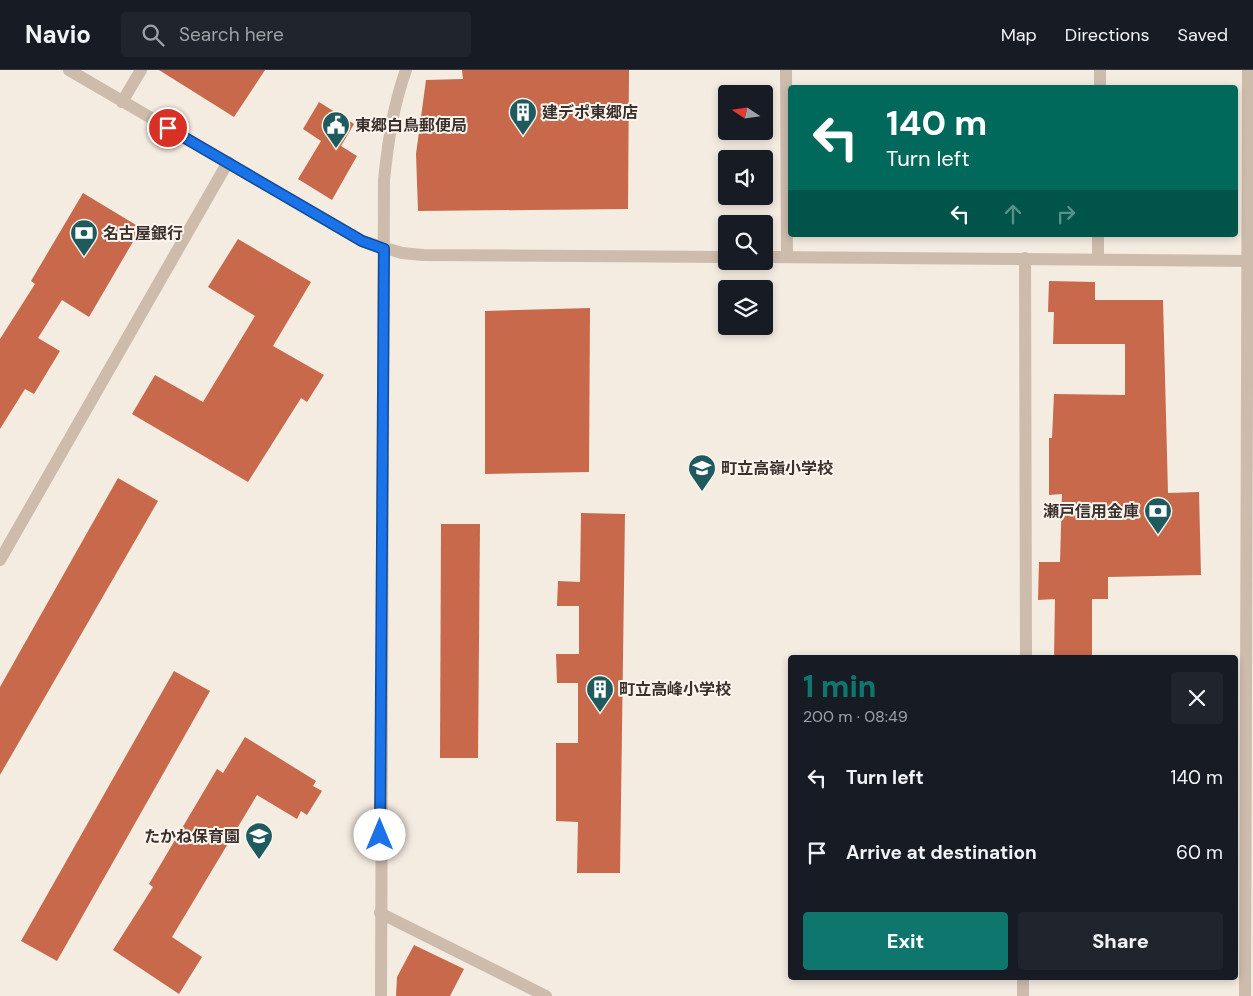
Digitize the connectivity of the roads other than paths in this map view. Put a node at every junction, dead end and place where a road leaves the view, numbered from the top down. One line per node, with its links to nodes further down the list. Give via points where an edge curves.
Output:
1 (69, 70): 8 (street)
2 (141, 70): 8 (street)
3 (406, 70): 11 (street, via 387,144)
4 (786, 70): 14 (street)
5 (1100, 70): 7 (street)
6 (1248, 70): 17 (street)
7 (1100, 85)
8 (122, 102): 9 (street)
9 (228, 162): 11 (street, via 362,241); 18 (street)
10 (1098, 237): 16 (street)
11 (384, 249): 12 (street, via 423,255); 21 (street)
12 (718, 257)
13 (773, 257): 14 (street)
14 (787, 257): 15 (street)
15 (1025, 258): 16 (street); 19 (street)
16 (1098, 258): 17 (street)
17 (1250, 261): 20 (street)
18 (0, 560)
19 (1026, 655)
20 (1241, 852): 26 (street)
21 (380, 913): 23 (street); 24 (street)
22 (1023, 980): 25 (street)
23 (381, 996)
24 (546, 996)
25 (1023, 996)
26 (1245, 996)

